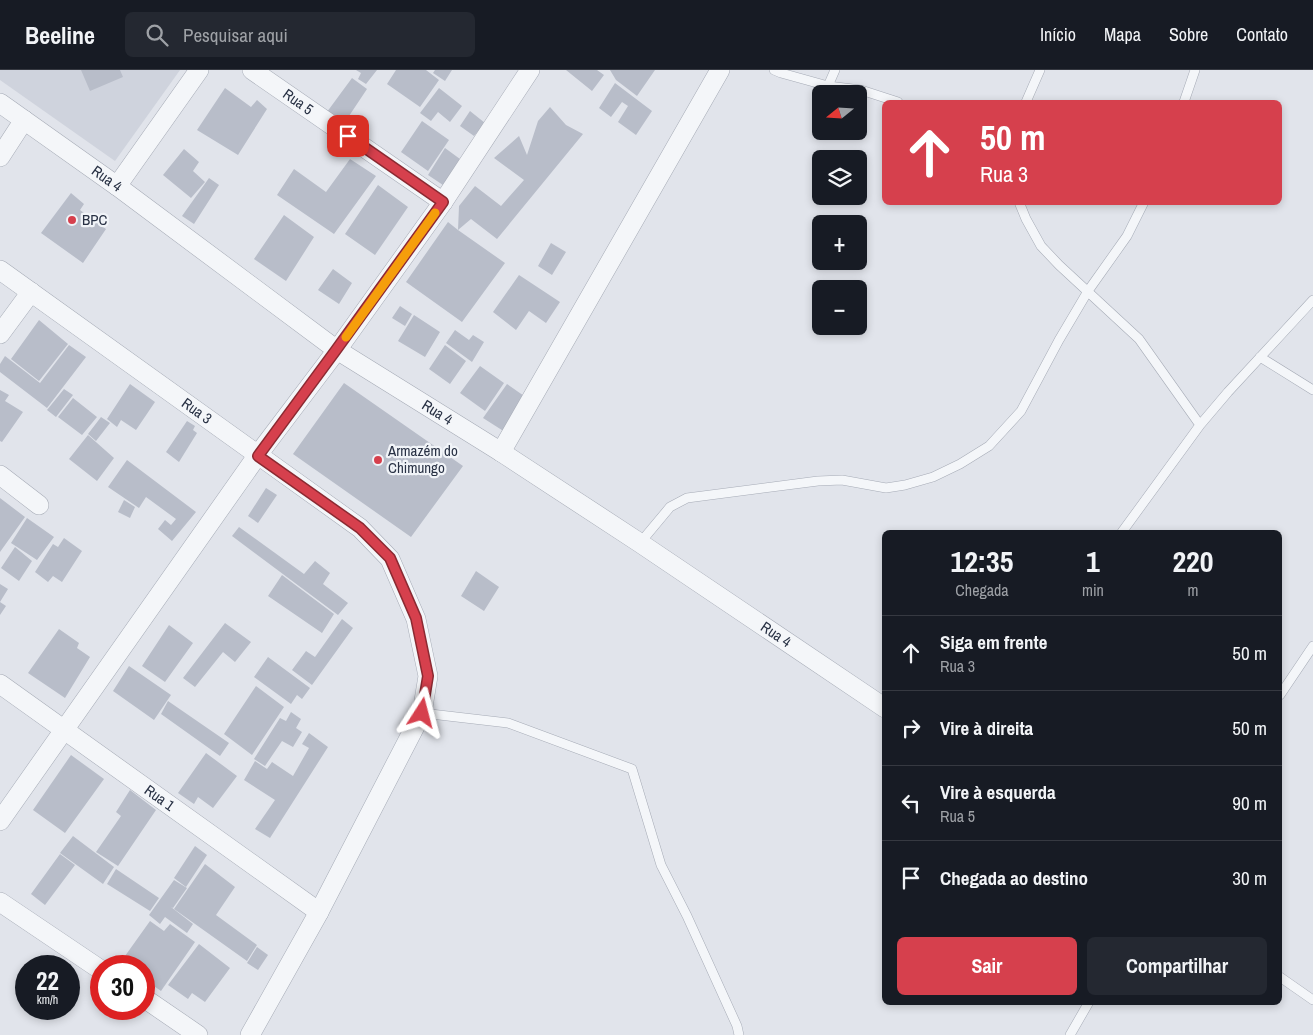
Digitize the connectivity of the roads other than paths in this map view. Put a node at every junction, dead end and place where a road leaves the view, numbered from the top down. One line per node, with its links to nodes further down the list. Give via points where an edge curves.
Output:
1 (199, 70): 18 (street)
2 (252, 70): 19 (street, Rua 5)
3 (530, 70): 19 (street)
4 (720, 70): 31 (street)
5 (774, 70): 9 (lane)
6 (835, 70): 10 (lane)
7 (1040, 70): 13 (lane)
8 (1195, 70): 14 (lane)
9 (824, 85)
10 (828, 85)
11 (868, 92): 12 (lane)
12 (892, 100)
13 (1027, 100)
14 (1185, 100)
15 (0, 103): 16 (street, Rua 4)
16 (24, 120): 17 (street); 18 (street, Rua 4)
17 (0, 157)
18 (117, 186): 27 (street, Rua 4)
19 (443, 202): 27 (street)
20 (1020, 205): 23 (lane, via 1041,246)
21 (1142, 205): 23 (lane, via 1127,236)
22 (0, 270): 24 (street, Rua 3)
23 (1088, 291): 30 (lane, via 1138,339); 36 (lane, via 1021,411 989,446 960,464 933,477 886,488 842,480 818,481 687,498 670,507)
24 (30, 292): 26 (street); 32 (street, Rua 3)
25 (1313, 300): 28 (lane)
26 (0, 334)
27 (336, 350): 31 (street, Rua 4); 32 (street)
28 (1260, 357): 29 (lane); 30 (lane)
29 (1313, 390)
30 (1200, 425): 35 (lane)
31 (501, 452): 36 (street, Rua 4)
32 (258, 456): 41 (street, Rua 3, via 360,528 390,558 416,618 428,676); 42 (street)
33 (0, 475): 34 (street)
34 (39, 505)
35 (1123, 530)
36 (640, 543): 40 (street, Rua 4)
37 (1311, 652): 39 (lane)
38 (0, 684): 42 (street, Rua 1)
39 (1282, 692)
40 (882, 706)
41 (422, 713): 45 (street); 53 (lane, via 508,723 632,769 661,864 702,947)
42 (64, 730): 43 (street); 45 (street, Rua 1)
43 (0, 821)
44 (0, 902): 46 (street)
45 (319, 912): 52 (street)
46 (90, 963)
47 (1282, 978): 48 (lane)
48 (1313, 1000)
49 (1087, 1005): 54 (lane)
50 (155, 1006): 51 (street)
51 (198, 1035)
52 (250, 1035)
53 (739, 1035)
54 (1070, 1035)

